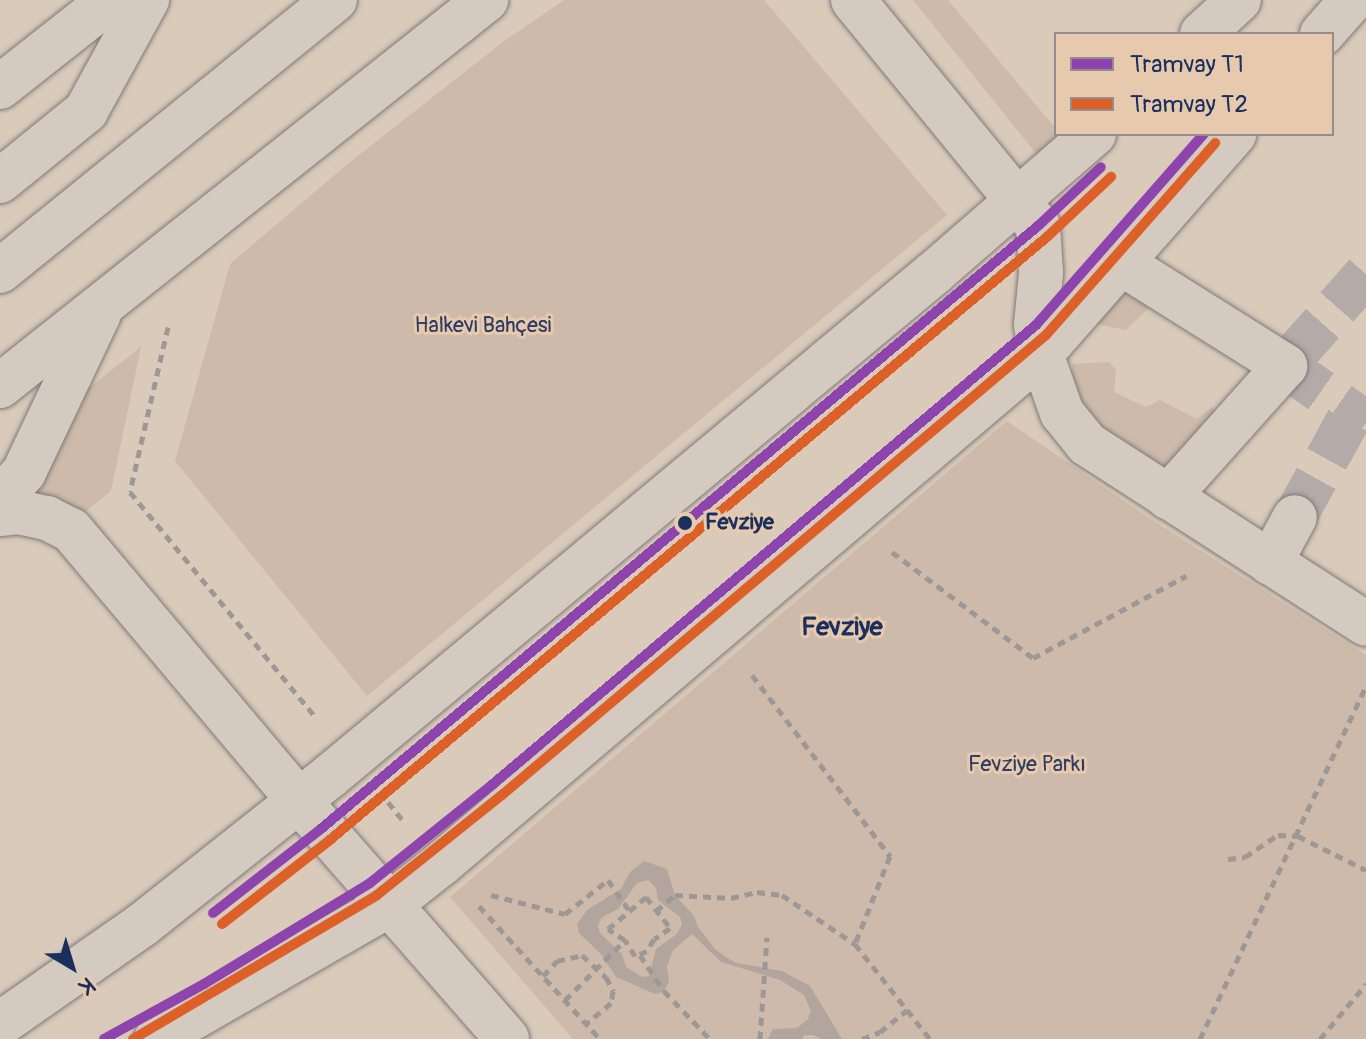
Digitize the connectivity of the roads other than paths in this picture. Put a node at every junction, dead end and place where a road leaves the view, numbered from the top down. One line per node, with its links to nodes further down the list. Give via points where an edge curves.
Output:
1 (110, 0): 10 (main road)
2 (147, 0): 13 (main road, via 86,111)
3 (335, 0): 16 (main road)
4 (486, 0): 17 (main road)
5 (853, 0): 14 (main road)
6 (1239, 0): 8 (main road)
7 (1352, 0): 9 (main road)
8 (1204, 32)
9 (1324, 32)
10 (0, 87)
11 (1092, 136): 14 (main road)
12 (1232, 136): 15 (main road)
13 (0, 181)
14 (1017, 201): 18 (main road, via 1038,226 1036,325); 26 (main road)
15 (1121, 263): 18 (main road); 20 (main road, via 1285,366)
16 (0, 271)
17 (105, 302): 19 (main road); 21 (main road, via 24,472)
18 (1041, 354): 20 (main road, via 1062,413 1087,444); 27 (main road, via 451,876)
19 (0, 386)
20 (1168, 497): 24 (main road)
21 (0, 498)
22 (0, 514): 26 (main road, via 47,518 71,530)
23 (1295, 517): 24 (main road)
24 (1270, 563): 25 (main road)
25 (1366, 624)
26 (299, 801): 27 (main road); 28 (main road, via 142,925)
27 (389, 905): 29 (main road); 30 (main road)
28 (0, 1024)
29 (156, 1039)
30 (507, 1039)

